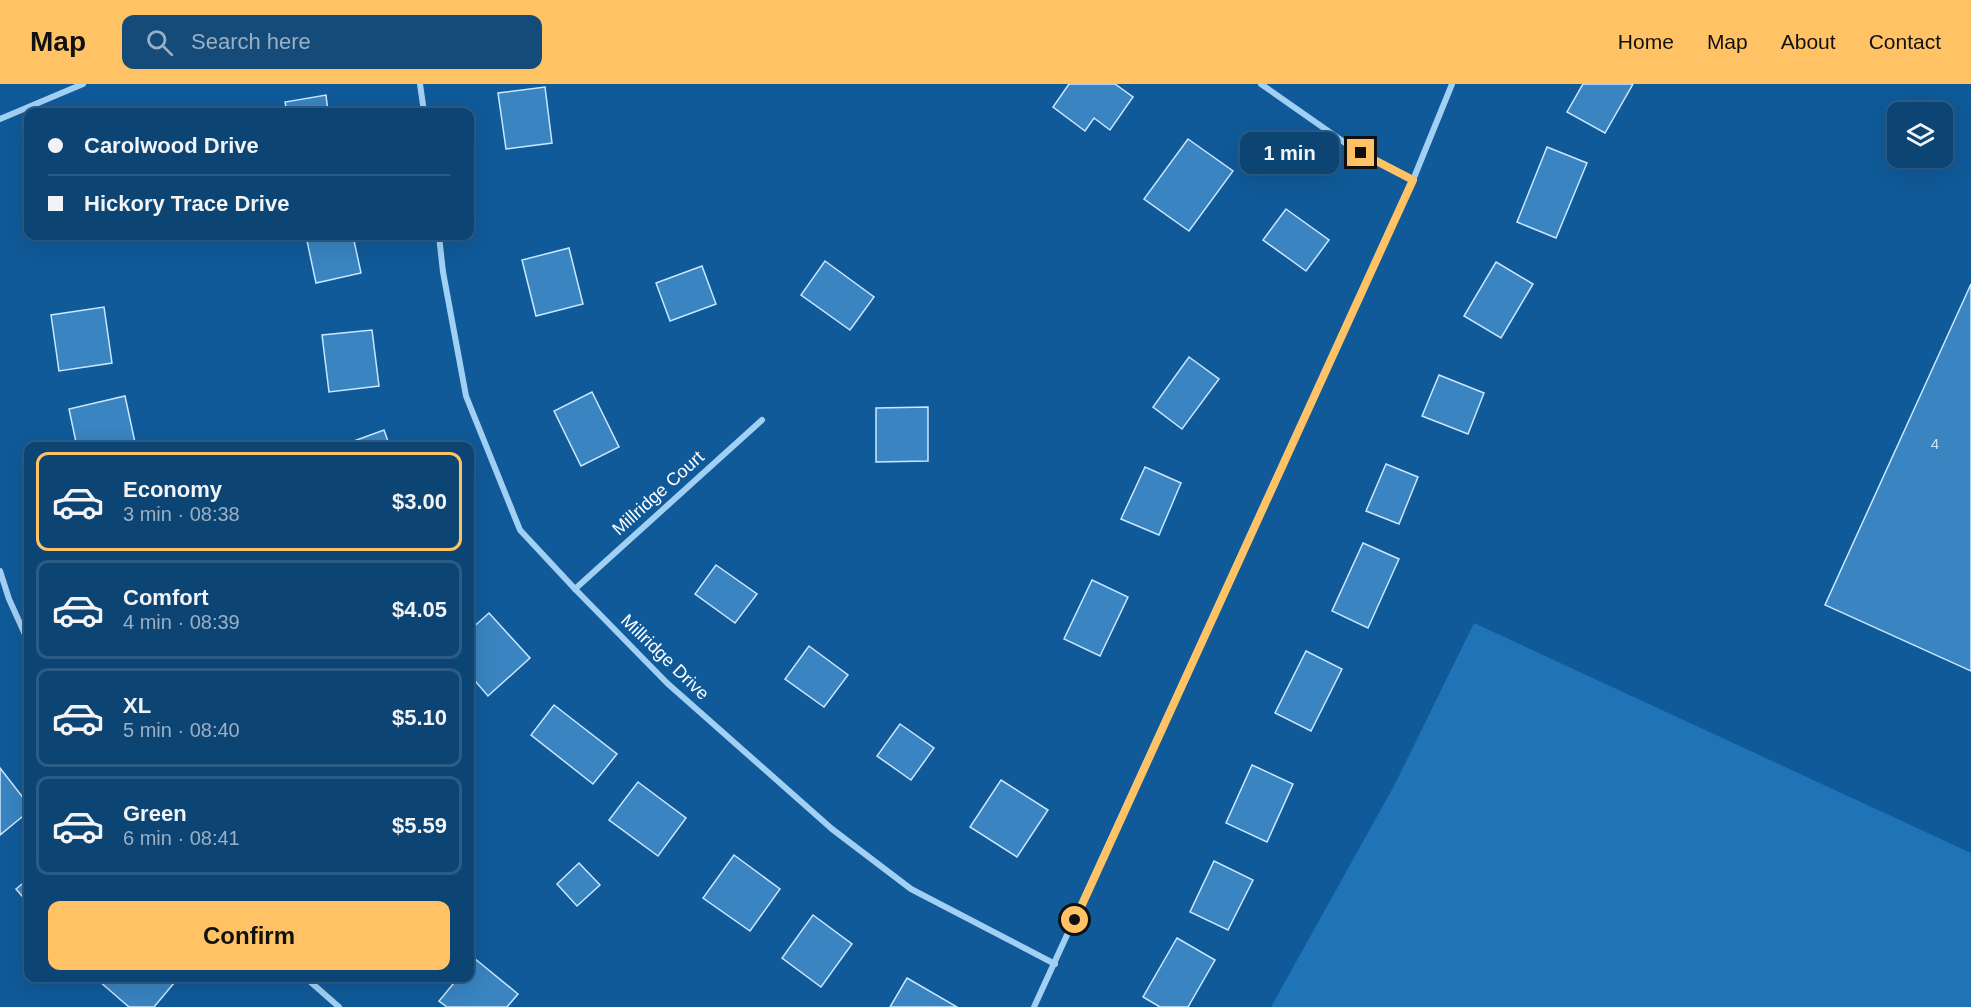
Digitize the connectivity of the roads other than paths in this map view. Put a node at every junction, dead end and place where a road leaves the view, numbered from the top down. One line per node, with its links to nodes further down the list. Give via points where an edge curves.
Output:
1 (83, 84): 5 (street)
2 (420, 84): 7 (street)
3 (1261, 84): 9 (street, via 1361,153)
4 (1452, 84): 9 (street)
5 (24, 108)
6 (24, 108): 8 (street)
7 (423, 108)
8 (0, 118)
9 (1413, 180): 15 (street)
10 (439, 240): 13 (street, Millridge Drive, via 466,396 520,530)
11 (762, 420): 13 (street, Millridge Court)
12 (0, 571): 14 (street)
13 (575, 589): 15 (street, Millridge Drive, via 667,683 832,829 911,888)
14 (24, 632)
15 (1055, 964): 18 (street)
16 (311, 982): 17 (street)
17 (339, 1007)
18 (1034, 1007)

